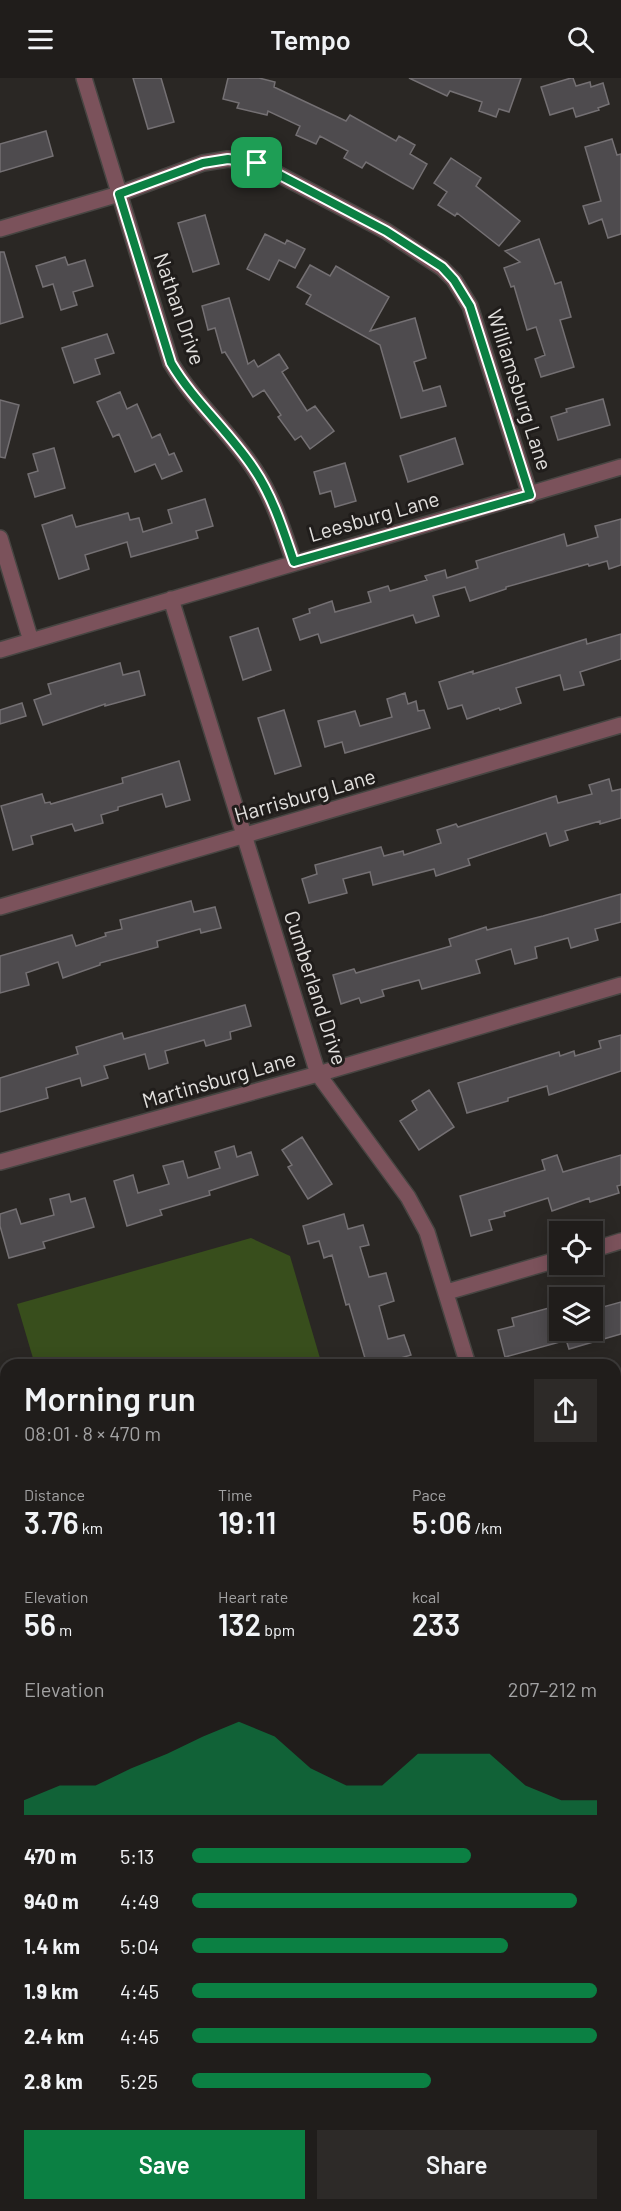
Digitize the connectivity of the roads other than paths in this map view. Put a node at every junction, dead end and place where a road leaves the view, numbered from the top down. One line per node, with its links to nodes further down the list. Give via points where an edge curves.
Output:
1 (84, 78): 2 (street, Nathan Drive)
2 (119, 194): 3 (street, Williamsburg Lane); 5 (street, Williamsburg Lane, via 203,163 228,159 257,163 386,231 442,267 470,306); 7 (street, Nathan Drive, via 171,363 183,384 254,468 273,503)
3 (0, 229)
4 (621, 467): 5 (street, Leesburg Lane)
5 (530, 495): 7 (street, Leesburg Lane)
6 (0, 538): 9 (street)
7 (294, 562): 8 (street, Leesburg Lane)
8 (171, 599): 9 (street, Leesburg Lane); 12 (street, Cumberland Drive)
9 (30, 641): 10 (street, Leesburg Lane)
10 (0, 650)
11 (621, 725): 12 (street, Harrisburg Lane)
12 (244, 835): 13 (street, Harrisburg Lane); 15 (street, Cumberland Drive)
13 (0, 907)
14 (621, 986): 15 (street, Martinsburg Lane)
15 (318, 1074): 16 (street, Martinsburg Lane); 20 (street, Cumberland Drive, via 408,1197 427,1232)
16 (0, 1162)
17 (621, 1241): 18 (street)
18 (603, 1247)
19 (549, 1262): 20 (street)
20 (447, 1293): 21 (street, Cumberland Drive)
21 (466, 1359)

